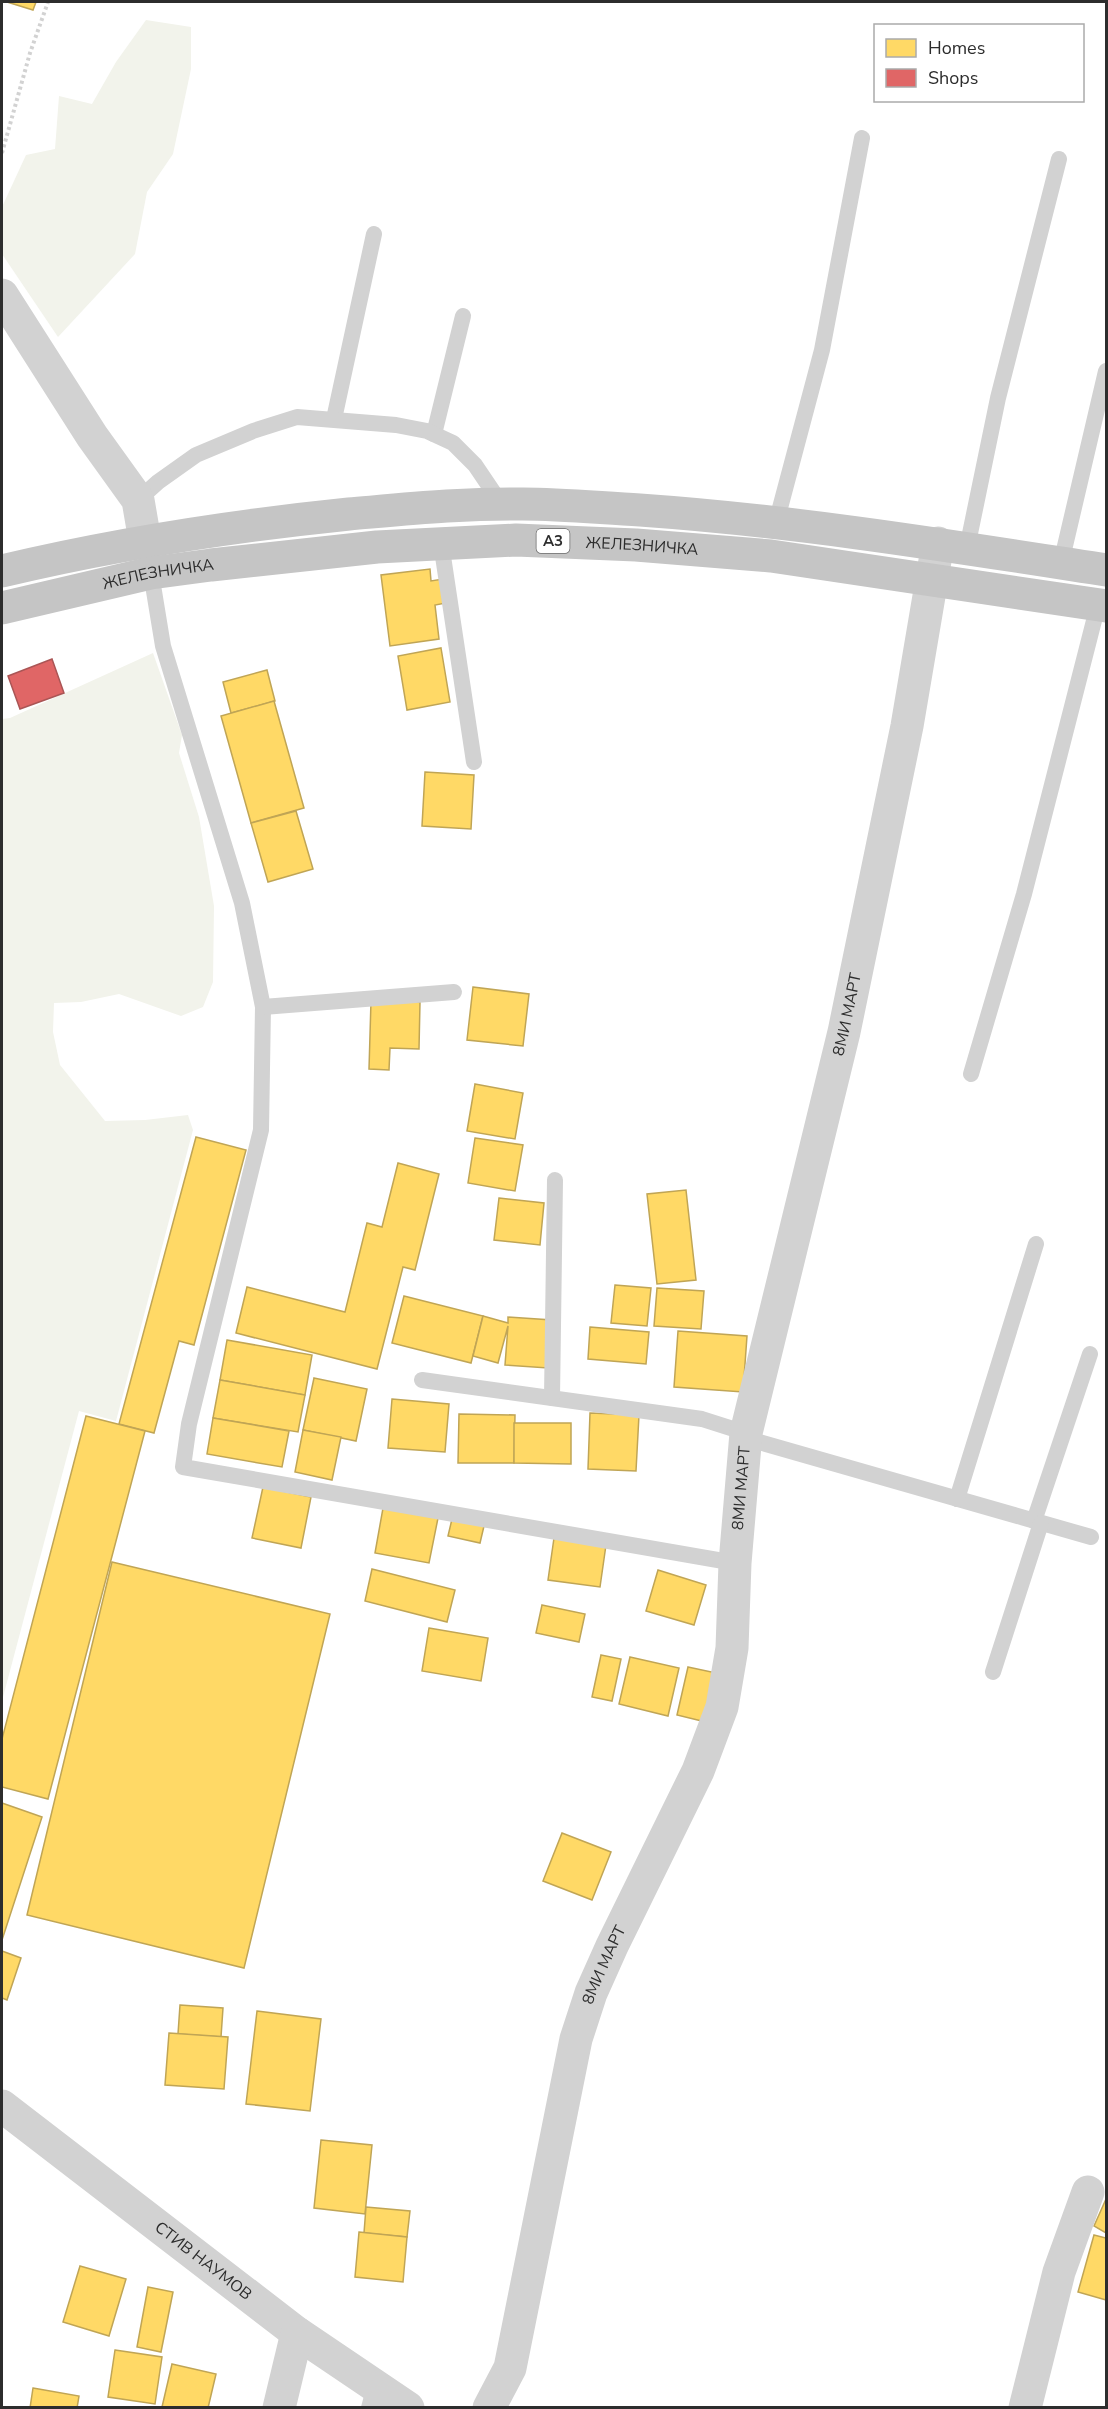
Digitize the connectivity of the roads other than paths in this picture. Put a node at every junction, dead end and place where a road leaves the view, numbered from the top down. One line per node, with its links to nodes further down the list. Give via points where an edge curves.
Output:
1 (862, 138): 11 (lane, via 822,350)
2 (1059, 159): 14 (lane, via 998,398)
3 (374, 234): 7 (lane)
4 (2, 295): 9 (street)
5 (463, 316): 8 (lane)
6 (1107, 371): 15 (lane)
7 (334, 419): 8 (lane, via 396,425); 9 (lane, via 297,417 253,431 196,455)
8 (434, 434): 10 (lane, via 453,443 476,465)
9 (138, 500): 12 (street)
10 (502, 505): 11 (main road, ЖЕЛЕЗНИЧКА / A3, via 607,508); 12 (main road, ЖЕЛЕЗНИЧКА / A3, via 436,506 285,520)
11 (776, 523): 14 (main road, ЖЕЛЕЗНИЧКА / A3)
12 (145, 541): 17 (main road, ЖЕЛЕЗНИЧКА / A3); 18 (main road)
13 (441, 543): 18 (main road, ЖЕЛЕЗНИЧКА / A3); 19 (main road, ЖЕЛЕЗНИЧКА / A3, via 516,540 636,545 771,556); 22 (lane)
14 (952, 546): 15 (main road, ЖЕЛЕЗНИЧКА / A3); 19 (street, 8МИ МАРТ)
15 (1061, 563): 16 (main road, ЖЕЛЕЗНИЧКА / A3)
16 (1107, 570)
17 (2, 571)
18 (151, 573): 21 (main road, ЖЕЛЕЗНИЧКА / A3); 24 (lane, via 163,646 242,903)
19 (933, 580): 20 (main road, ЖЕЛЕЗНИЧКА / A3); 31 (street, 8МИ МАРТ, via 844,1032)
20 (1102, 606): 25 (lane)
21 (2, 608)
22 (474, 762)
23 (454, 992): 24 (lane)
24 (263, 1007): 35 (lane, via 261,1130 189,1424 183,1467)
25 (971, 1074)
26 (555, 1180): 30 (lane)
27 (1036, 1244): 32 (lane)
28 (1090, 1354): 33 (lane)
29 (422, 1380): 30 (lane)
30 (552, 1398): 31 (lane, via 702,1419)
31 (746, 1435): 32 (lane); 35 (street, 8МИ МАРТ)
32 (957, 1499): 33 (lane)
33 (1038, 1522): 34 (lane); 36 (lane)
34 (1091, 1537)
35 (735, 1563): 43 (street, 8МИ МАРТ, via 732,1648 722,1707 698,1771 591,1993 576,2039 510,2368)
36 (993, 1672)
37 (2, 2106): 39 (street, СТИВ НАУМОВ)
38 (1088, 2192): 44 (street, via 1059,2272)
39 (297, 2333): 40 (street, СТИВ НАУМОВ); 41 (street)
40 (372, 2396): 42 (street, СТИВ НАУМОВ)
41 (279, 2408)
42 (408, 2408)
43 (489, 2408)
44 (1025, 2408)

